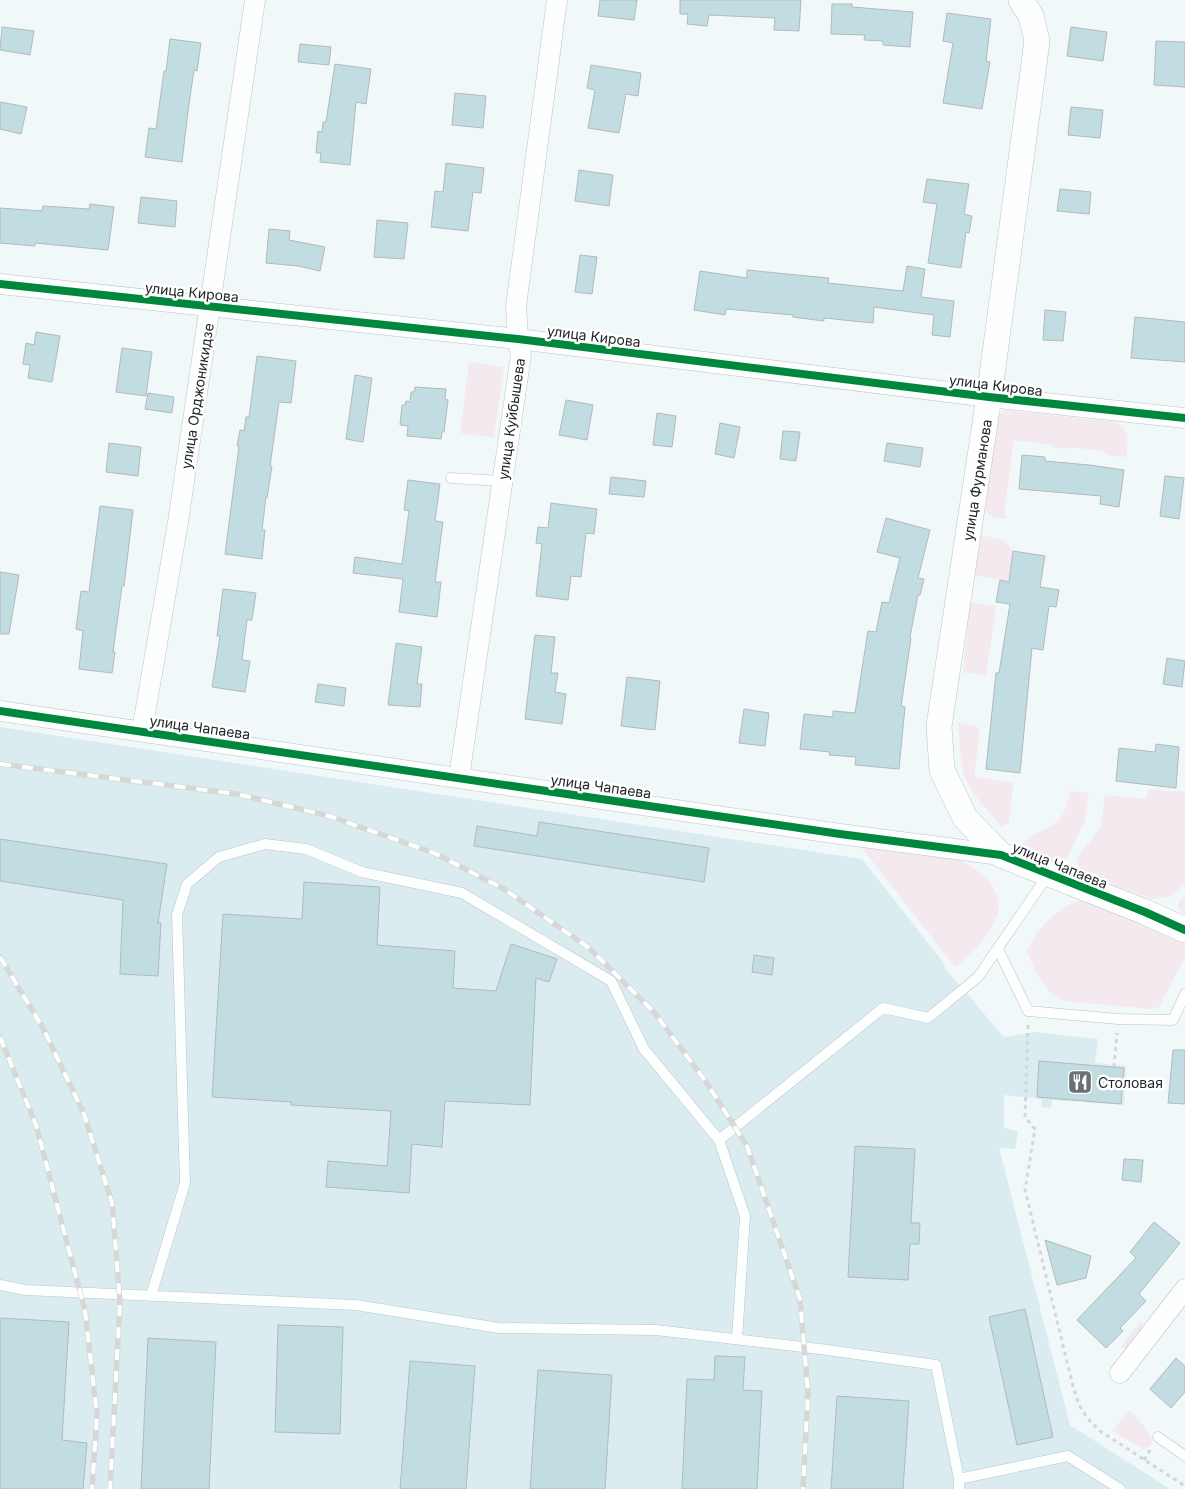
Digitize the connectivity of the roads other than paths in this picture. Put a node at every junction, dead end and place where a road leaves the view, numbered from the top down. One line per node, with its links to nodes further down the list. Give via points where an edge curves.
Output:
1 (256, 0): 5 (street, улица Орджоникидзе)
2 (557, 0): 6 (street, улица Куйбышева, via 516,306)
3 (1021, 0): 7 (street, улица Фурманова, via 1032,16 1037,41)
4 (0, 284): 5 (street, улица Кирова)
5 (210, 306): 6 (street, улица Кирова); 12 (street, улица Орджоникидзе, via 178,522)
6 (518, 339): 7 (street, улица Кирова); 10 (street, улица Куйбышева, via 521,355)
7 (989, 397): 8 (street, улица Кирова); 14 (street, улица Фурманова, via 939,726 942,770 965,818)
8 (1185, 418)
9 (451, 478): 10 (lane)
10 (502, 481): 13 (street, улица Куйбышева)
11 (0, 711): 12 (street, улица Чапаева)
12 (142, 731): 13 (street, улица Чапаева)
13 (459, 778): 14 (street, улица Чапаева)
14 (1002, 855): 15 (street, улица Чапаева)
15 (1049, 874): 16 (street, улица Чапаева); 17 (lane)
16 (1185, 930)
17 (998, 949): 20 (lane, via 1028,1012); 21 (lane, via 978,977 928,1018 883,1008)
18 (1185, 994): 20 (lane)
19 (1185, 1019): 20 (lane)
20 (1173, 1020)
21 (719, 1140): 24 (lane, via 644,1048 610,981 462,893 362,872 306,849 265,844 219,857 187,884 177,915 185,1183); 25 (lane, via 746,1216)
22 (0, 1285): 24 (lane, via 25,1290)
23 (1185, 1289): 26 (street)
24 (151, 1296): 25 (lane, via 356,1305 499,1328 656,1330)
25 (736, 1339): 29 (lane, via 936,1365)
26 (1120, 1373)
27 (1158, 1437): 28 (lane)
28 (1185, 1456)
29 (959, 1484): 30 (lane, via 1068,1456)
30 (1120, 1489)

